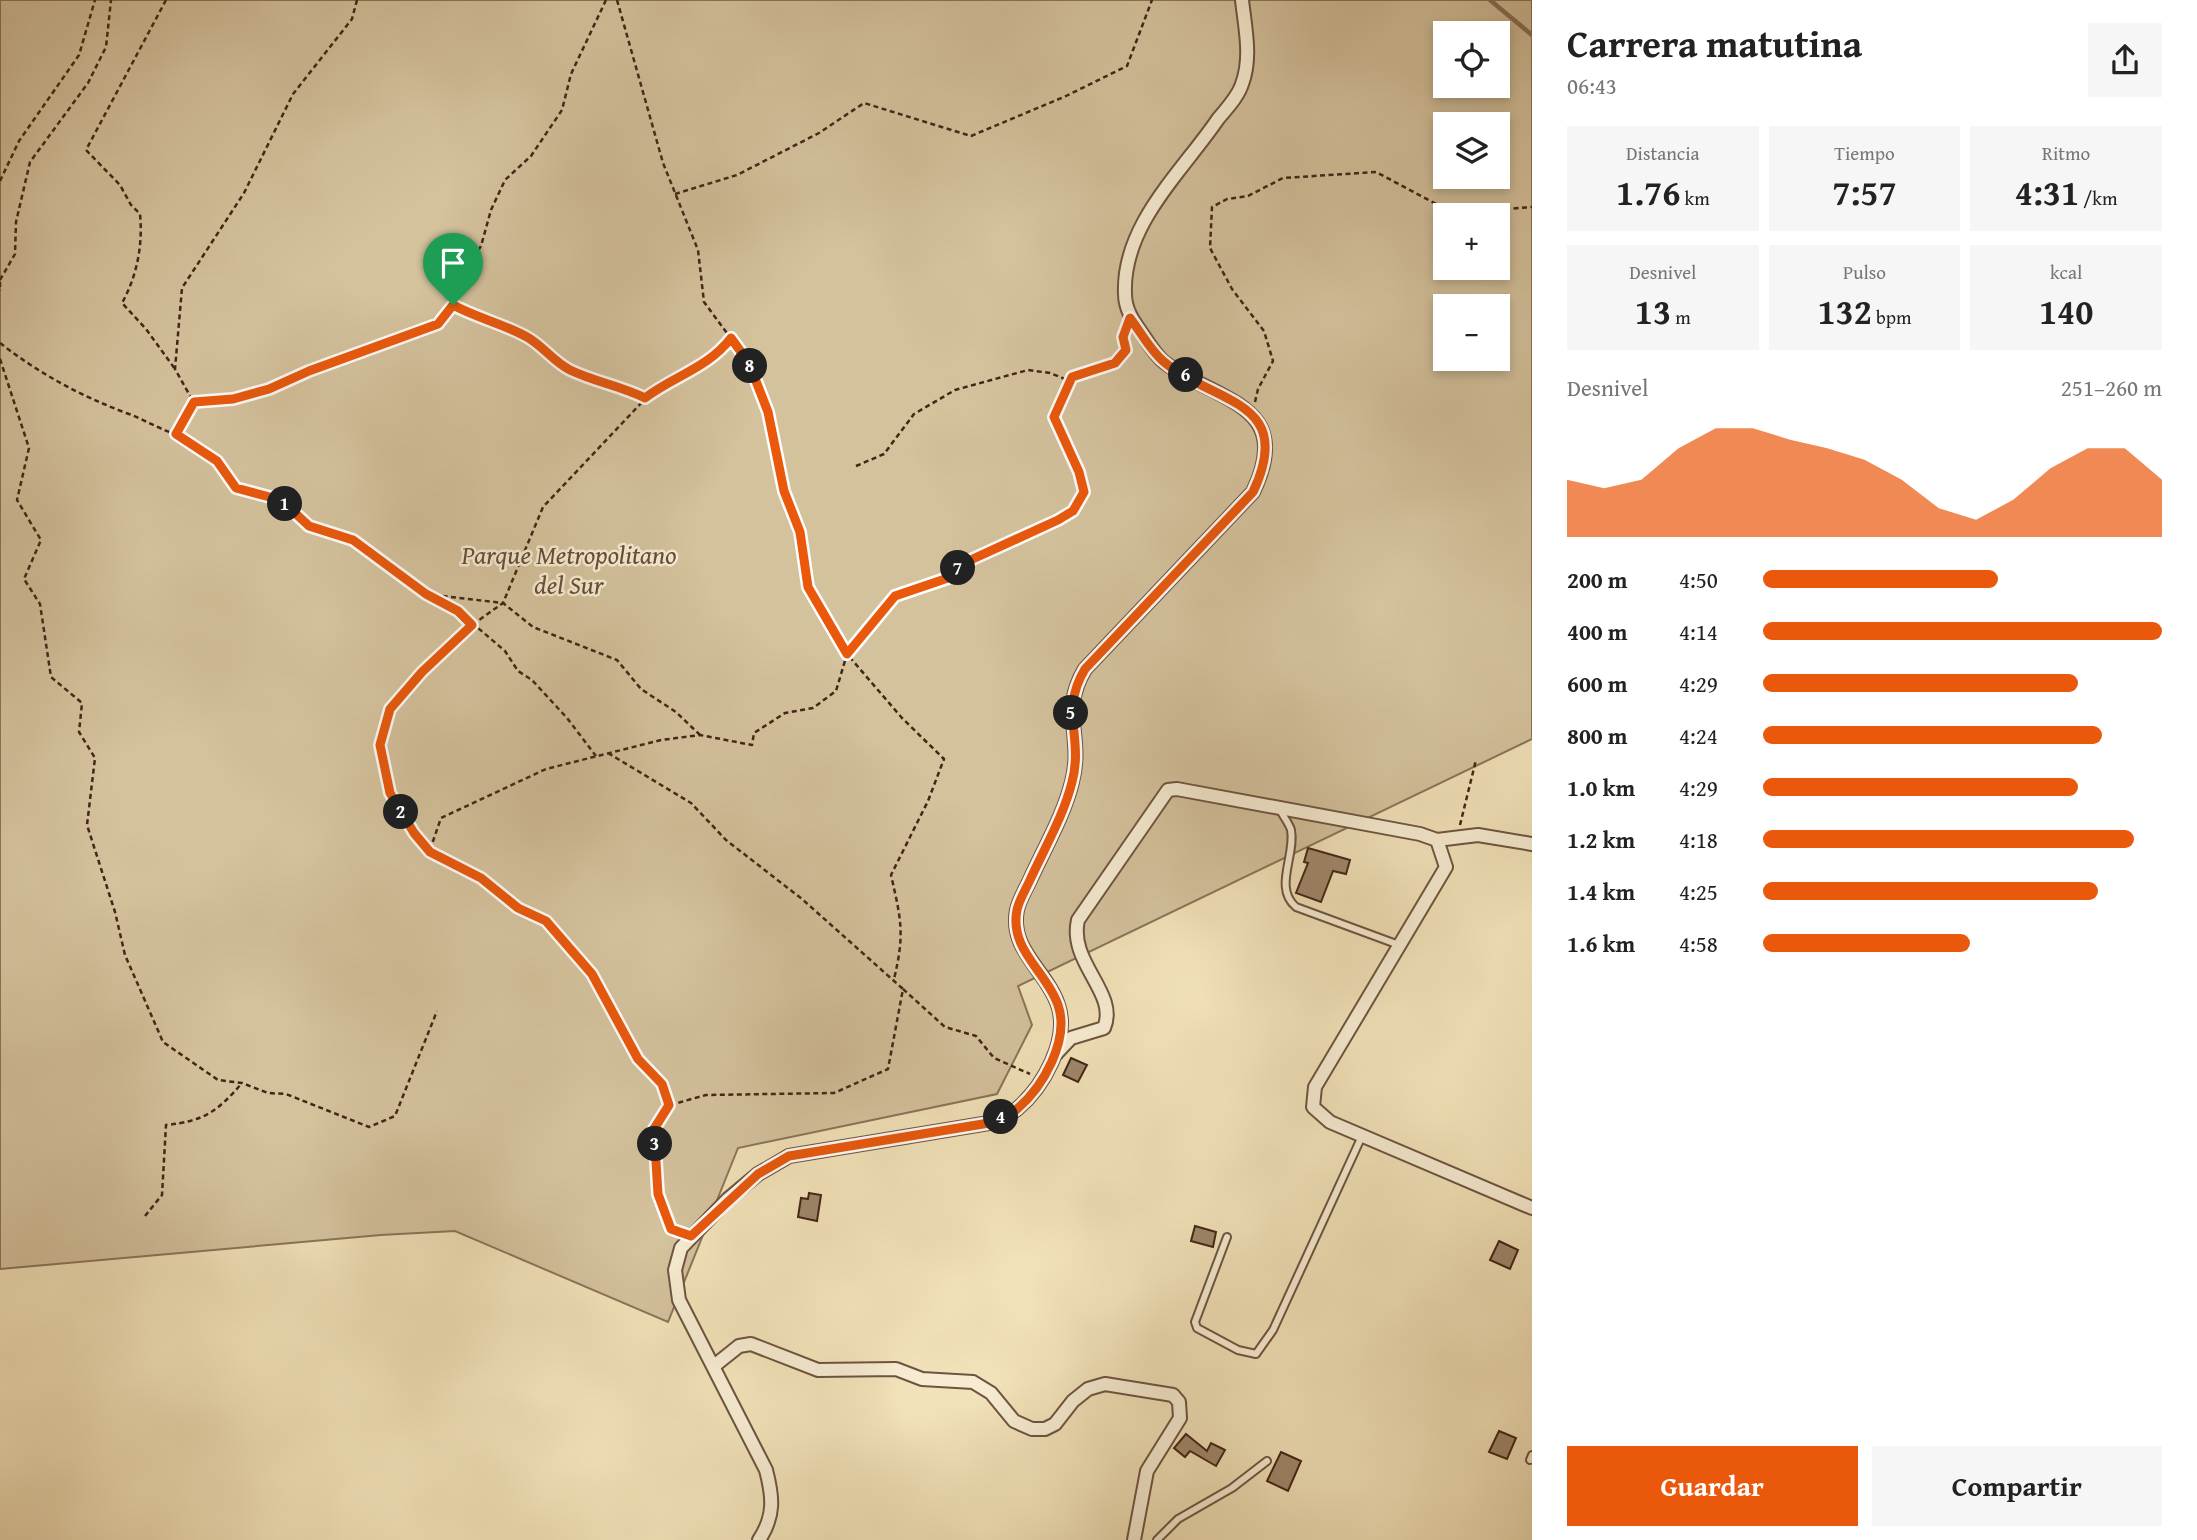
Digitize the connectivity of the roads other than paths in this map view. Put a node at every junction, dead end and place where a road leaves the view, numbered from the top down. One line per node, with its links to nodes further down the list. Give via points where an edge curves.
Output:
1 (1242, 0): 6 (street, via 1247,40 1242,85 1146,215 1133,247 1125,294 1130,318 1162,361 1253,412 1263,430 1262,474 1253,492 1085,669 1074,687 1071,713 1077,751 1072,784 1017,910 1019,938 1028,960 1058,1004 1062,1020)
2 (1279, 808): 3 (street); 5 (lane, via 1290,830 1289,902); 6 (street, via 1177,789 1162,795 1076,927 1078,951 1108,1009 1104,1028 1071,1038)
3 (1437, 840): 4 (street, via 1478,835); 5 (street, via 1446,867)
4 (1532, 844)
5 (1399, 945): 7 (street, via 1311,1101 1316,1114)
6 (1054, 1056): 10 (street, via 1042,1079 1015,1111 989,1123 789,1156 758,1174 691,1236 678,1259 680,1300)
7 (1362, 1136): 8 (street); 9 (lane, via 1273,1330 1256,1354 1238,1350 1195,1322)
8 (1532, 1208)
9 (1227, 1237)
10 (714, 1366): 12 (street, via 766,1470 773,1495 771,1520); 13 (street, via 739,1346 751,1344 818,1370 896,1369 922,1379 973,1382 991,1392 1014,1421 1032,1429 1055,1424 1073,1401 1088,1389 1105,1384 1172,1395 1179,1402 1180,1418 1147,1471)
11 (1267, 1461): 14 (lane, via 1232,1488 1178,1519)
12 (759, 1540)
13 (1134, 1540)
14 (1157, 1540)

